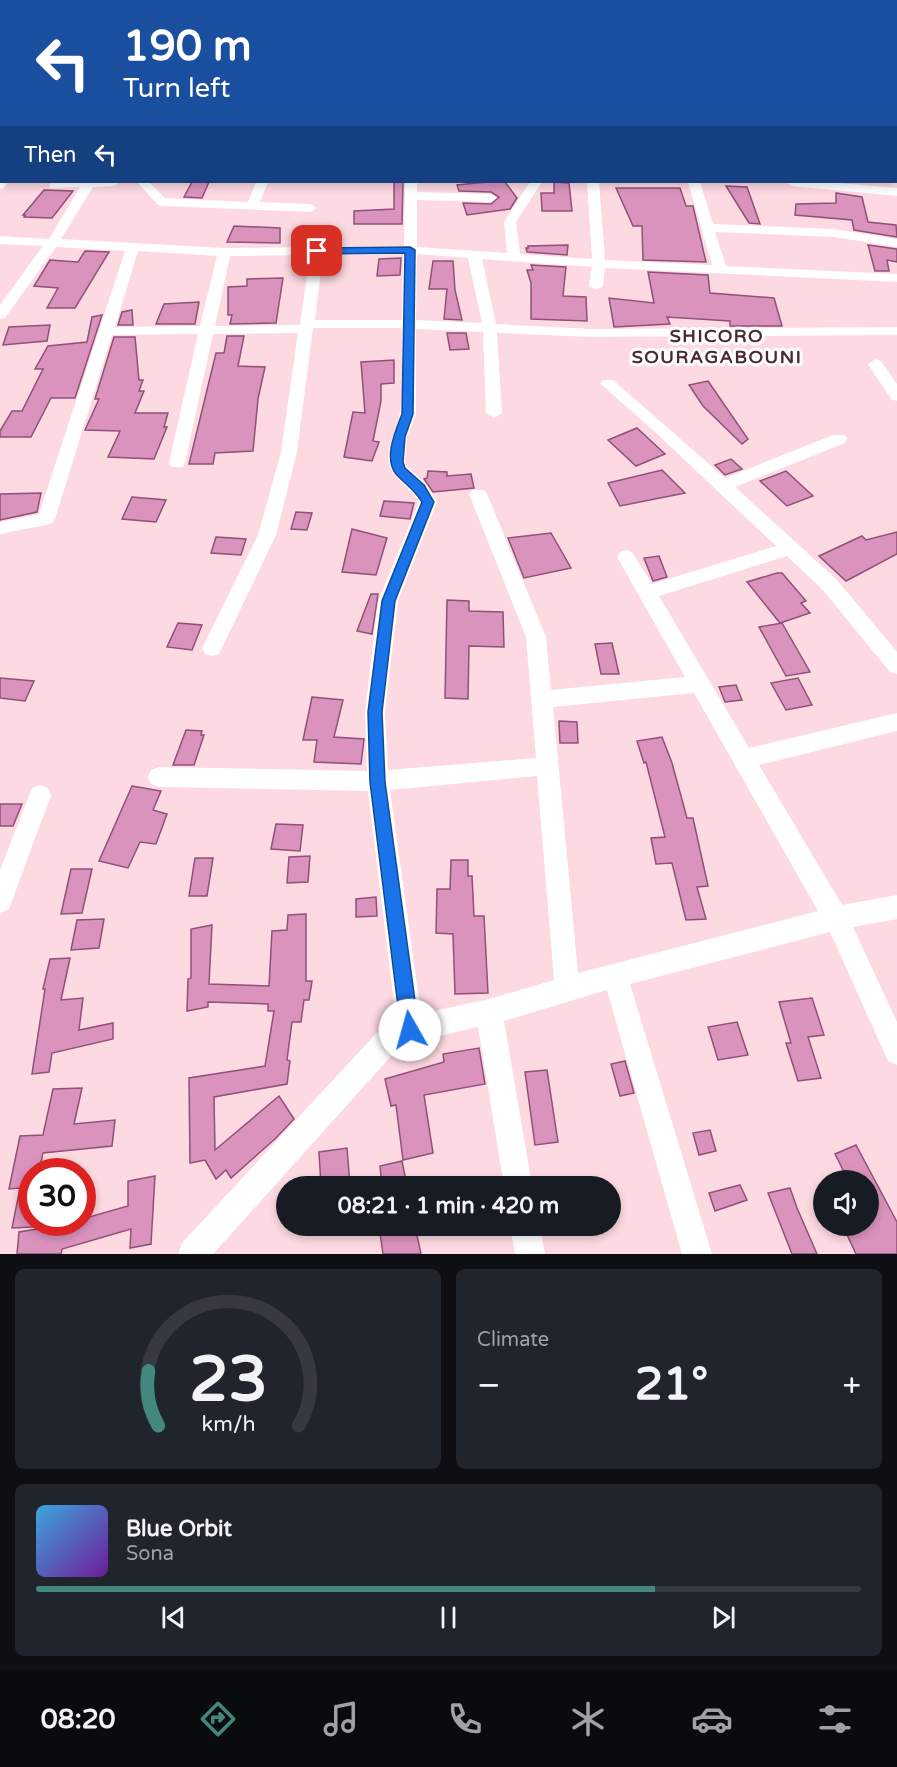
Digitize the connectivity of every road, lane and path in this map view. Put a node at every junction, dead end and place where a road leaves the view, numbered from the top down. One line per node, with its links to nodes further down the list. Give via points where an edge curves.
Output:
1 (55, 183): 2 (street)
2 (89, 183): 17 (street)
3 (144, 183): 13 (street, via 162,202)
4 (262, 183): 13 (street)
5 (411, 183): 11 (street)
6 (535, 183): 24 (street, via 510,222)
7 (593, 183): 25 (street)
8 (694, 183): 15 (street)
9 (802, 183): 10 (street)
10 (897, 192)
11 (411, 196): 12 (street); 20 (street)
12 (491, 198)
13 (253, 205): 14 (street)
14 (311, 208)
15 (707, 228): 18 (street, via 834,233); 26 (street)
16 (0, 240): 17 (street)
17 (52, 242): 19 (street); 29 (street)
18 (897, 243)
19 (134, 246): 22 (street); 34 (street)
20 (410, 250): 21 (street); 23 (street); 30 (street)
21 (317, 251): 22 (street); 31 (street)
22 (224, 252): 33 (street)
23 (474, 255): 24 (street); 32 (street)
24 (514, 258): 25 (street)
25 (599, 264): 26 (street); 28 (street)
26 (720, 269): 27 (street)
27 (897, 278)
28 (596, 286)
29 (0, 315)
30 (407, 324): 31 (street); 32 (street); 56 (street, via 408,414 399,437 397,462 428,502 388,601 375,712)
31 (306, 327): 33 (street); 48 (street, via 289,453 267,535)
32 (490, 328): 35 (street, via 592,333); 39 (street)
33 (207, 330): 34 (street); 41 (street)
34 (106, 331): 44 (street, via 46,519)
35 (897, 331)
36 (897, 367): 38 (street, via 876,364)
37 (608, 383): 42 (street)
38 (897, 396)
39 (494, 413)
40 (839, 439): 42 (street)
41 (177, 463)
42 (723, 485): 45 (street)
43 (478, 494): 51 (street, via 536,637)
44 (0, 528)
45 (790, 548): 47 (street); 49 (street, via 829,584)
46 (626, 557): 47 (street)
47 (647, 593): 50 (street)
48 (212, 648)
49 (897, 666)
50 (700, 684): 51 (street); 53 (street)
51 (543, 699): 54 (street)
52 (897, 722): 53 (street)
53 (743, 759): 60 (street)
54 (548, 766): 56 (street); 62 (street)
55 (159, 777): 56 (street)
56 (378, 782): 64 (street)
57 (40, 795): 58 (street)
58 (0, 901)
59 (897, 907): 60 (street)
60 (836, 918): 61 (street); 65 (street)
61 (615, 975): 62 (street); 70 (street)
62 (567, 989): 63 (street)
63 (489, 1012): 64 (street); 66 (street)
64 (410, 1030): 68 (street, via 394,1033)
65 (897, 1052)
66 (517, 1176)
67 (527, 1236): 69 (street)
68 (193, 1254)
69 (530, 1254)
70 (697, 1254)

